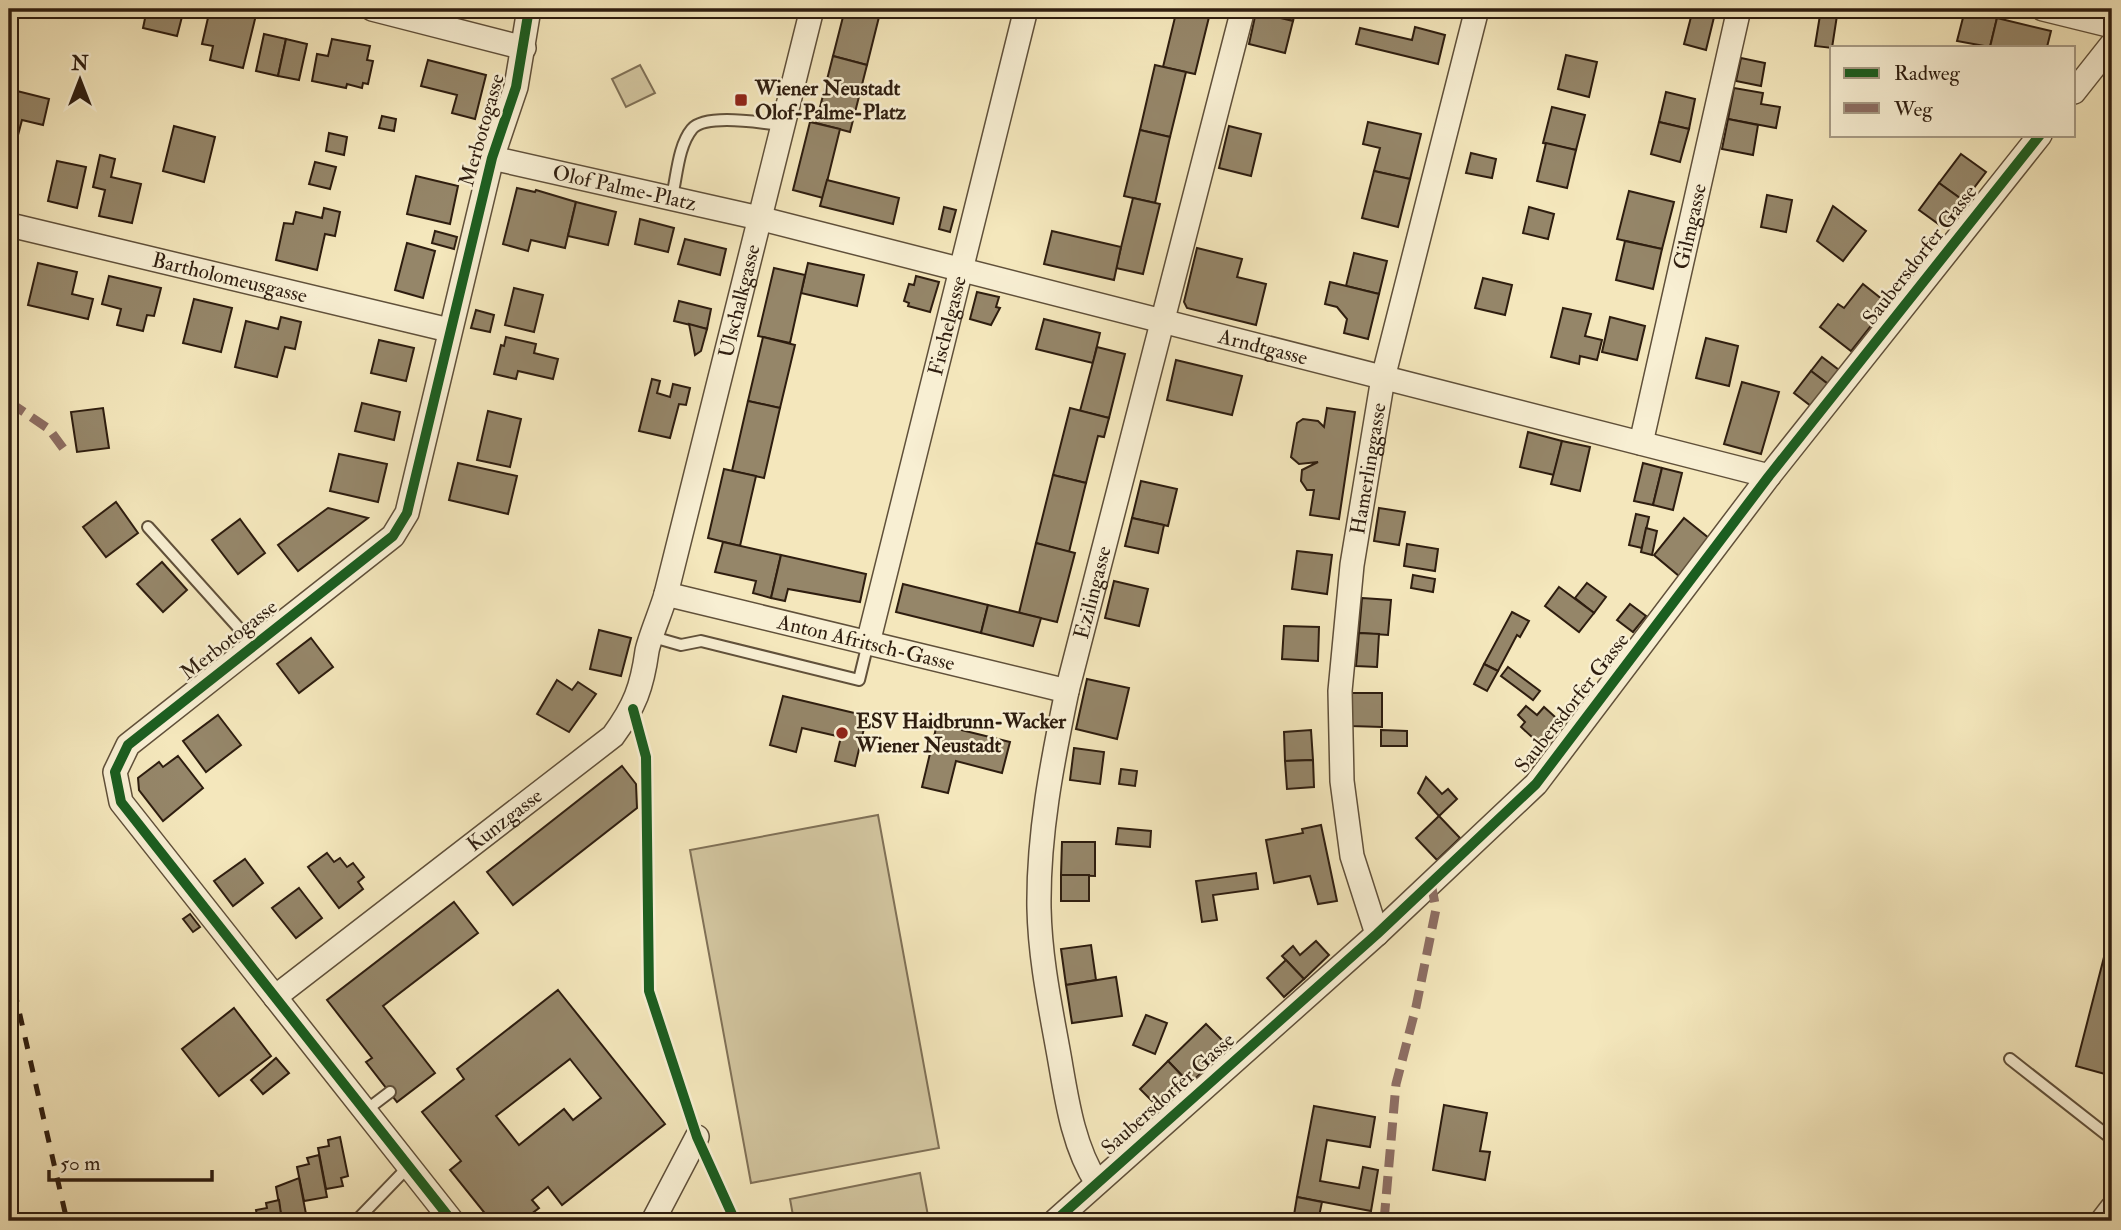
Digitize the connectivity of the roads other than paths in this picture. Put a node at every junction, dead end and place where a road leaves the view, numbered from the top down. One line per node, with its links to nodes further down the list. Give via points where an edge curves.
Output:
1 (372, 9): 11 (street)
2 (529, 9): 11 (street, Merbotogasse)
3 (812, 9): 13 (street, Ulschalkgasse)
4 (1026, 9): 19 (street, Fischelgasse)
5 (1242, 9): 20 (street, Ezilingasse)
6 (1477, 9): 22 (street, Hamerlinggasse)
7 (1739, 9): 23 (street, Gilmgasse)
8 (2043, 9): 9 (street)
9 (2112, 26)
10 (2112, 44): 12 (street)
11 (524, 48): 15 (street, Merbotogasse)
12 (2076, 89)
13 (782, 125): 16 (lane, via 720,121 694,127 685,142); 17 (street, Ulschalkgasse)
14 (2039, 136): 24 (street, Saubersdorfer Gasse)
15 (492, 158): 16 (street, Olof Palme-Platz); 21 (street, Merbotogasse)
16 (672, 197): 17 (street, Olof Palme-Platz)
17 (760, 218): 19 (street, Arndtgasse); 26 (street, Ulschalkgasse)
18 (10, 225): 21 (street, Bartholomeusgasse)
19 (961, 269): 20 (street, Arndtgasse); 28 (street, Fischelgasse)
20 (1162, 321): 22 (street, Arndtgasse); 30 (street, Ezilingasse)
21 (449, 330): 29 (street, Merbotogasse, via 407,513 393,536)
22 (1384, 377): 23 (street, Arndtgasse); 31 (street, Hamerlinggasse, via 1352,565 1340,691 1342,781 1352,856)
23 (1641, 443): 24 (street, Arndtgasse)
24 (1769, 476): 31 (street, Saubersdorfer Gasse, via 1536,784)
25 (148, 527): 29 (lane)
26 (666, 594): 27 (street, Kunzgasse); 28 (street, Anton Afritsch-Gasse)
27 (653, 637): 28 (lane, via 681,645 701,641 859,680); 32 (street, Kunzgasse, via 633,709 613,736)
28 (868, 643): 30 (street, Anton Afritsch-Gasse)
29 (254, 645): 32 (street, Merbotogasse, via 128,745 115,772 121,802)
30 (1067, 691): 39 (street, Ezilingasse, via 1048,787 1039,908 1043,967 1065,1089 1084,1163)
31 (1377, 934): 39 (street, Saubersdorfer Gasse)
32 (275, 997): 35 (street, Merbotogasse)
33 (2010, 1059): 37 (lane)
34 (390, 1092): 35 (lane)
35 (365, 1111): 38 (street, Merbotogasse)
36 (697, 1137): 43 (street)
37 (2112, 1139)
38 (409, 1166): 41 (lane); 42 (street, Merbotogasse)
39 (1097, 1183): 44 (street, Saubersdorfer Gasse)
40 (2112, 1208): 45 (street)
41 (356, 1221)
42 (452, 1221)
43 (653, 1221)
44 (1055, 1221)
45 (2102, 1221)

